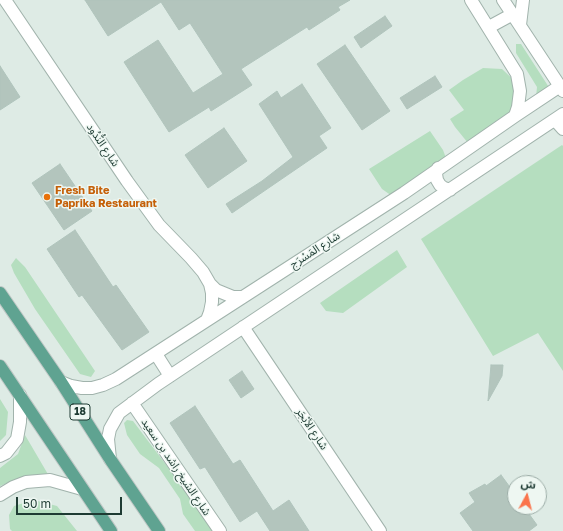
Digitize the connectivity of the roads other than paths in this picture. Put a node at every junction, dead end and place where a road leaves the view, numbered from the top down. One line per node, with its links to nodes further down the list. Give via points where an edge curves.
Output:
1 (5, 0): 13 (street, شارع النُّدُود, via 142,203)
2 (471, 0): 6 (street)
3 (503, 0): 5 (street)
4 (523, 0): 5 (street)
5 (516, 20): 6 (street); 7 (street)
6 (489, 27): 8 (street, via 517,74 520,91)
7 (562, 88): 8 (street, شارع المَسْرَج)
8 (515, 116): 11 (street, شارع المَسْرَج)
9 (559, 117): 10 (street); 12 (street)
10 (563, 129)
11 (438, 168): 12 (street, via 437,180 440,185); 15 (street, شارع المَسْرَج, via 404,193)
12 (450, 190): 17 (street)
13 (210, 284): 15 (street, شارع النُّدُود, via 224,294); 16 (street, via 212,302)
14 (0, 293): 21 (main road, 18)
15 (242, 297): 16 (street, شارع المَسْرَج)
16 (207, 320): 18 (street, شارع المَسْرَج)
17 (244, 327): 20 (street); 31 (street, شارع الأبْجَر)
18 (156, 354): 20 (street); 21 (street, شارع المَسْرَج, via 103,385 82,388)
19 (0, 366): 22 (main road)
20 (170, 376): 23 (street)
21 (61, 382): 25 (main road, 18)
22 (20, 395): 24 (street, via 17,439 6,453); 26 (main road)
23 (132, 403): 25 (street, via 119,413 114,421 108,438); 30 (street, شارع الشيخ راشد بن سعيد)
24 (0, 456)
25 (110, 459): 29 (main road, 18)
26 (82, 489): 27 (street, via 50,480 26,482); 28 (main road)
27 (0, 496)
28 (110, 531)
29 (159, 531)
30 (220, 531)
31 (380, 531)

